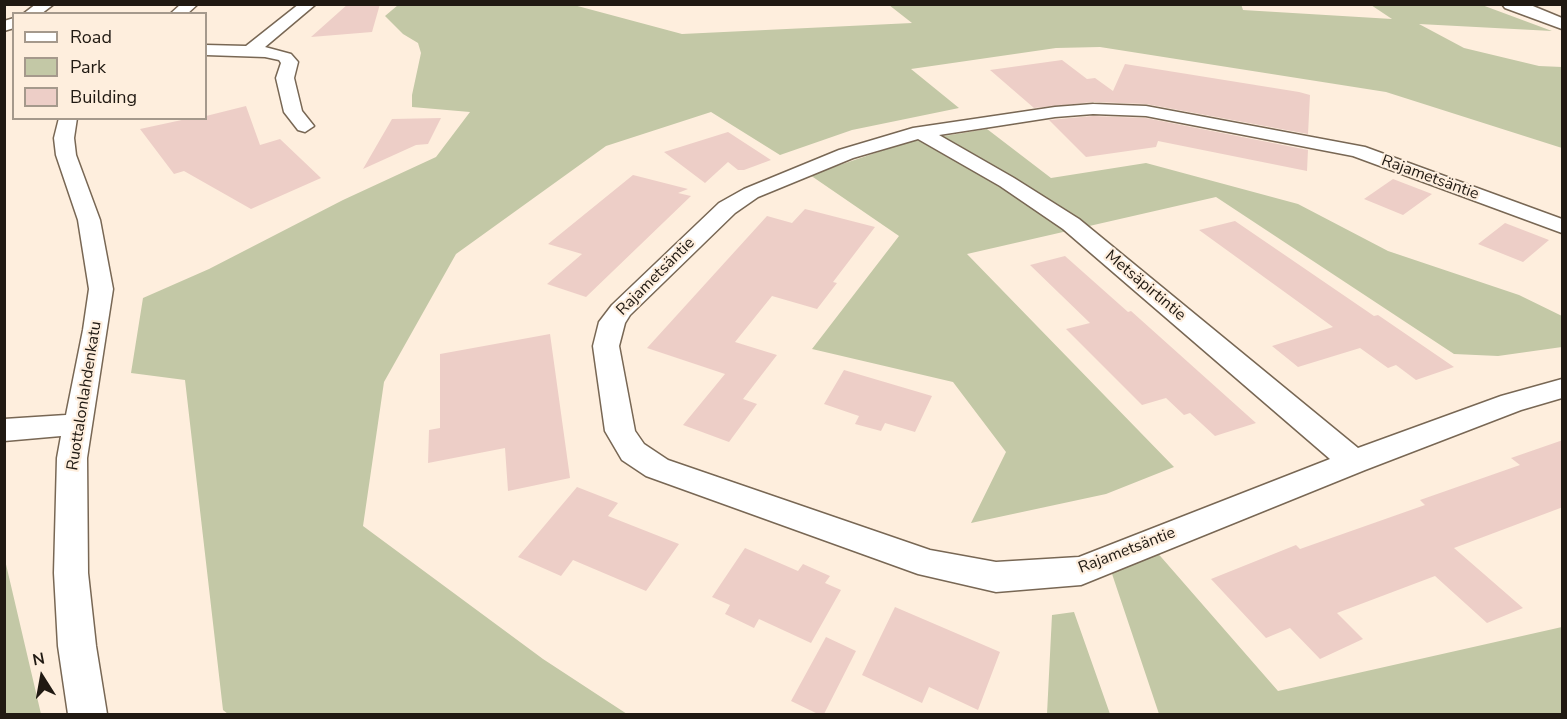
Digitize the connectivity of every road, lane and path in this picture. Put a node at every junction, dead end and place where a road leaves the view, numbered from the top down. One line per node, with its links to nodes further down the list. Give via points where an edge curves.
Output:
1 (47, 4): 4 (street)
2 (309, 4): 7 (street)
3 (1519, 5): 5 (street)
4 (33, 12)
5 (1563, 24)
6 (207, 50): 7 (street)
7 (250, 51): 9 (street, via 279,54 290,62 285,78 292,112)
8 (68, 120): 13 (street, Ruottalonlahdenkatu, via 66,155 89,220 101,290)
9 (305, 126)
10 (920, 132): 11 (street, Rajametsäntie, via 1093,109 1146,111 1358,152); 15 (street, Metsäpirtintie, via 1071,224); 15 (street, Rajametsäntie, via 846,154 727,208 621,310 612,322 606,346 620,431 633,452 657,468 930,564 996,577 1081,571)
11 (1563, 226)
12 (1563, 389): 15 (street, Rajametsäntie, via 1511,403)
13 (78, 423): 14 (street); 16 (street, Ruottalonlahdenkatu, via 72,458 70,573)
14 (4, 430)
15 (1354, 462)
16 (88, 714)

